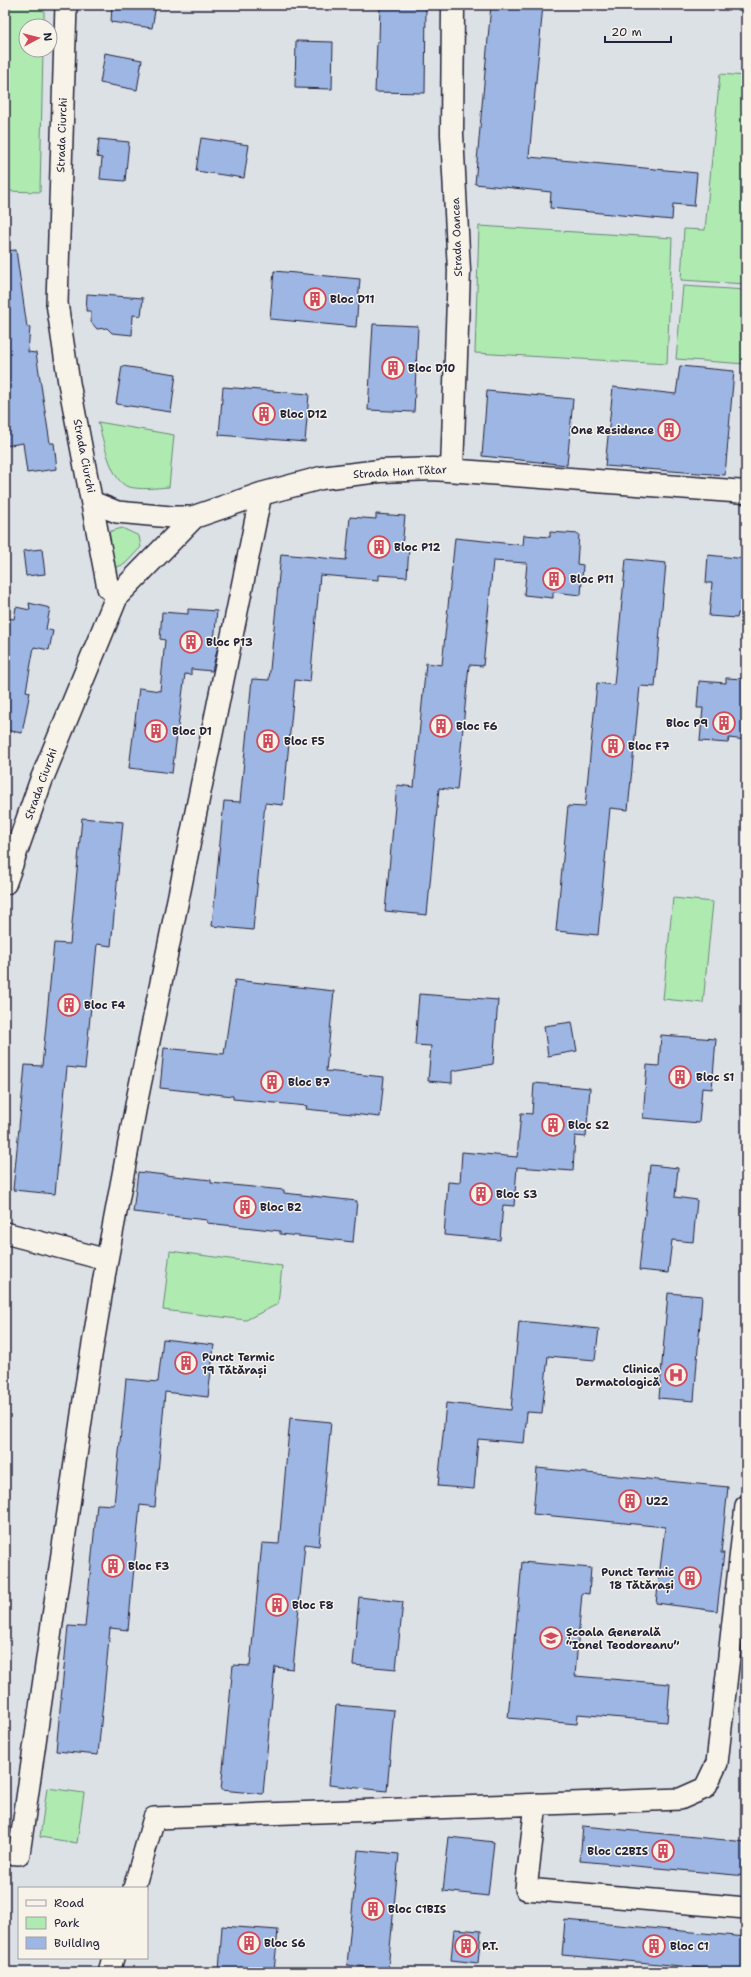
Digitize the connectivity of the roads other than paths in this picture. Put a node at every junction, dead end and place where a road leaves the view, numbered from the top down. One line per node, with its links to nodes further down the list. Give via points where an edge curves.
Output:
1 (66, 5): 6 (street, Strada Ciurchi, via 57,303 69,383)
2 (453, 5): 3 (street, Strada Oancea, via 452,134 459,271)
3 (452, 470): 4 (street, Strada Han Tătar); 5 (street, Strada Han Tătar, via 380,471 320,478)
4 (746, 492)
5 (261, 494): 7 (street, Strada Han Tătar); 11 (street, via 137,1100)
6 (92, 502): 7 (street, via 117,512); 8 (street, Strada Ciurchi, via 108,588)
7 (194, 517): 8 (street, Strada Han Tătar)
8 (116, 596): 9 (street, Strada Ciurchi, via 41,781)
9 (7, 874)
10 (5, 1234): 11 (street)
11 (107, 1260): 14 (street, via 86,1386 19,1854)
12 (746, 1506): 13 (street, via 717,1762 705,1788 680,1799)
13 (536, 1804): 15 (street, via 154,1818); 16 (street, via 526,1889)
14 (5, 1853)
15 (134, 1887)
16 (746, 1908)
17 (113, 1959): 18 (street)
18 (109, 1972)

